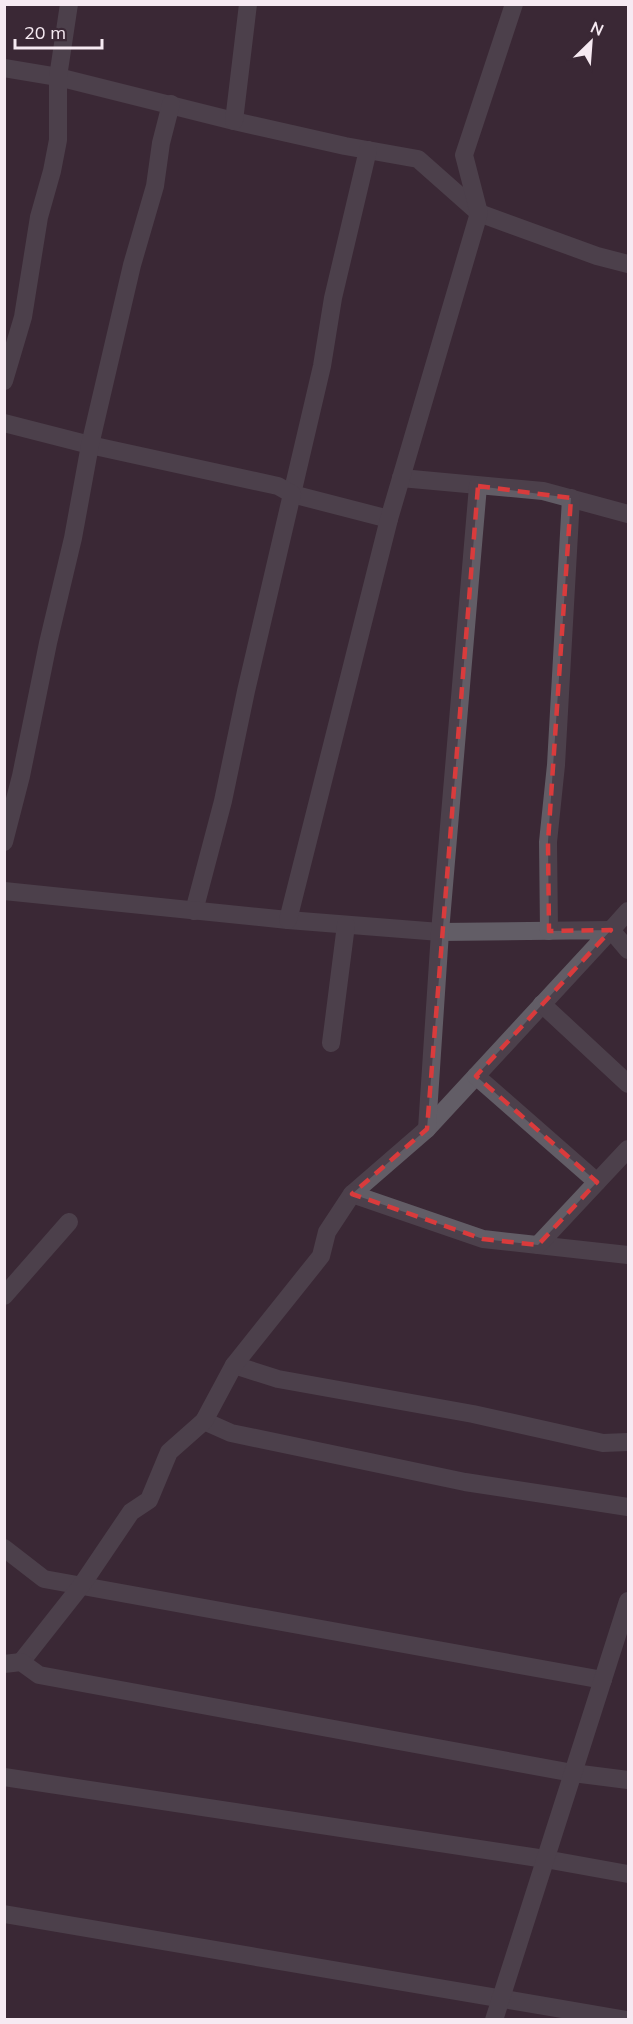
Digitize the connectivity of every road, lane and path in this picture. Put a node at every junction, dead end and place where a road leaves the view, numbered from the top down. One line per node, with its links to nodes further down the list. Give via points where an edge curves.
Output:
1 (69, 4): 5 (street)
2 (248, 4): 7 (street)
3 (514, 4): 9 (street, via 464,154)
4 (4, 68): 5 (street)
5 (58, 77): 6 (street); 11 (street, via 58,140 39,217 23,317)
6 (171, 104): 7 (street); 13 (street)
7 (234, 121): 8 (street)
8 (368, 150): 9 (street, via 418,159); 16 (street)
9 (479, 213): 10 (street); 14 (street)
10 (628, 264)
11 (4, 381)
12 (4, 423): 13 (street)
13 (90, 445): 16 (street, via 278,486); 20 (street)
14 (401, 478): 15 (street); 19 (street)
15 (478, 486): 17 (street, via 543,491); 27 (street)
16 (292, 494): 19 (street); 22 (street, via 223,801)
17 (571, 498): 18 (street); 28 (street, via 548,842)
18 (628, 514)
19 (389, 519): 24 (street)
20 (4, 842)
21 (4, 891): 22 (street)
22 (194, 911): 24 (street)
23 (628, 911): 26 (street)
24 (288, 920): 25 (street)
25 (346, 925): 27 (street); 31 (street)
26 (610, 930): 28 (street); 29 (street); 30 (street)
27 (440, 932): 28 (street); 34 (street)
28 (549, 932)
29 (628, 950)
30 (542, 1004): 32 (street); 33 (street)
31 (331, 1042)
32 (476, 1076): 34 (street); 36 (street)
33 (628, 1084)
34 (427, 1129): 37 (street)
35 (628, 1149): 36 (street)
36 (597, 1182): 39 (street)
37 (352, 1194): 39 (street, via 483,1239); 42 (street, via 327,1232 321,1256)
38 (69, 1222): 41 (street)
39 (538, 1245): 40 (street)
40 (628, 1255)
41 (4, 1296)
42 (234, 1365): 43 (street); 44 (street, via 278,1379 473,1414 603,1443)
43 (204, 1421): 45 (street, via 231,1433 465,1482); 47 (street, via 169,1452 149,1500 130,1512)
44 (628, 1442)
45 (628, 1507)
46 (4, 1548): 47 (street, via 44,1579)
47 (81, 1586): 49 (street); 50 (street)
48 (628, 1601): 50 (street)
49 (13, 1663): 51 (street, via 39,1676)
50 (603, 1680): 51 (street)
51 (573, 1773): 53 (street); 54 (street)
52 (4, 1778): 54 (street)
53 (628, 1780)
54 (545, 1859): 55 (street); 57 (street)
55 (628, 1874)
56 (4, 1914): 57 (street)
57 (501, 1998): 58 (street); 59 (street)
58 (494, 2019)
59 (627, 2019)

